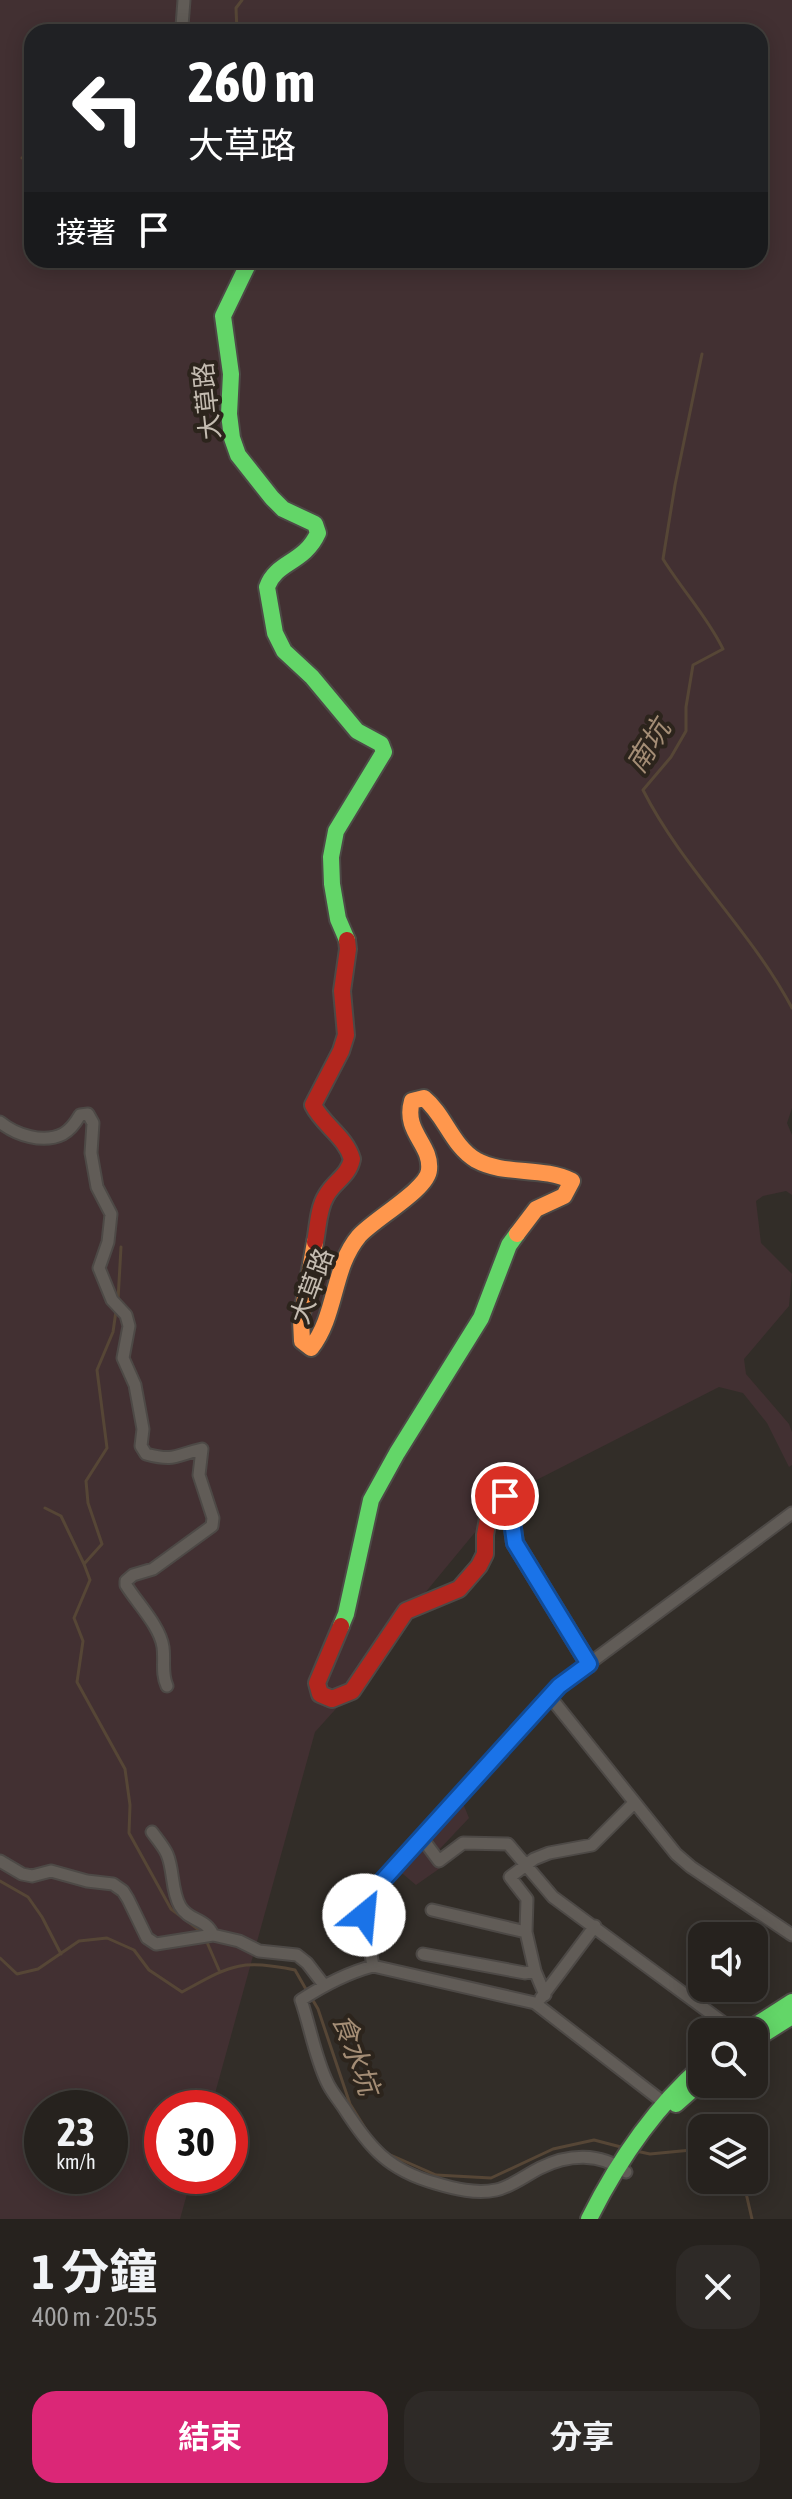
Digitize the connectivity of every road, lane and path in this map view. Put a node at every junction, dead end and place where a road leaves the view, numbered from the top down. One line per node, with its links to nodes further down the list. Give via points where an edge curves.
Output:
1 (184, 0): 2 (street)
2 (182, 24)
3 (246, 268): 6 (street, 大草路, via 223,316 232,438 238,455 272,498 315,524 318,533 311,548 275,570 269,581 275,633 284,651 357,731 381,744 384,752 336,831 331,857 338,919 348,949 342,991 346,1035 313,1105 353,1160 323,1202 301,1320 302,1341 311,1348 316,1343 352,1245 430,1173 430,1162 411,1126 412,1101 424,1098 432,1104 472,1158 494,1169 535,1169 572,1181 564,1196 536,1209 509,1245 481,1318 371,1500 346,1614 317,1683 320,1694 340,1700 352,1691 406,1611 451,1593 469,1578 485,1554 491,1501 498,1496 509,1500 515,1543)
4 (0, 1122): 7 (street, via 13,1133 52,1137 88,1114 97,1187 111,1214 99,1268 129,1326 123,1358 135,1385 141,1446 146,1454 165,1459 202,1449 199,1475 212,1526 153,1569 126,1581 160,1636)
5 (792, 1513): 6 (street)
6 (589, 1664): 8 (street)
7 (167, 1686)
8 (551, 1698): 9 (street); 11 (street)
9 (634, 1803): 13 (street, via 592,1845 549,1853); 18 (street, via 684,1861)
10 (152, 1832): 17 (street, via 168,1856 181,1908 205,1922)
11 (422, 1838): 13 (street, via 439,1861 463,1843 508,1844); 20 (street, via 367,1900 364,1915)
12 (0, 1861): 17 (street, via 22,1874 51,1871 113,1884 123,1891 147,1938 156,1944)
13 (525, 1866): 15 (street, via 553,1897); 16 (street, via 510,1877 527,1899)
14 (432, 1910): 16 (street)
15 (595, 1926): 23 (street); 27 (street)
16 (526, 1932): 21 (street)
17 (208, 1935): 22 (street, via 259,1951 297,1955)
18 (792, 1935)
19 (423, 1954): 21 (street)
20 (373, 1966): 22 (street); 25 (street)
21 (535, 1971): 23 (street)
22 (324, 1985): 33 (street, via 301,2000 327,2083 380,2156 422,2179 480,2192 499,2189 564,2159 596,2157)
23 (545, 1995): 25 (street)
24 (792, 2002): 28 (street)
25 (535, 2003): 32 (street)
26 (792, 2016): 29 (street)
27 (717, 2018)
28 (767, 2018)
29 (768, 2031)
30 (688, 2082): 32 (street)
31 (688, 2091): 32 (street)
32 (667, 2105): 33 (street)
33 (625, 2164): 34 (street); 35 (street)
34 (589, 2219)
35 (600, 2219)

